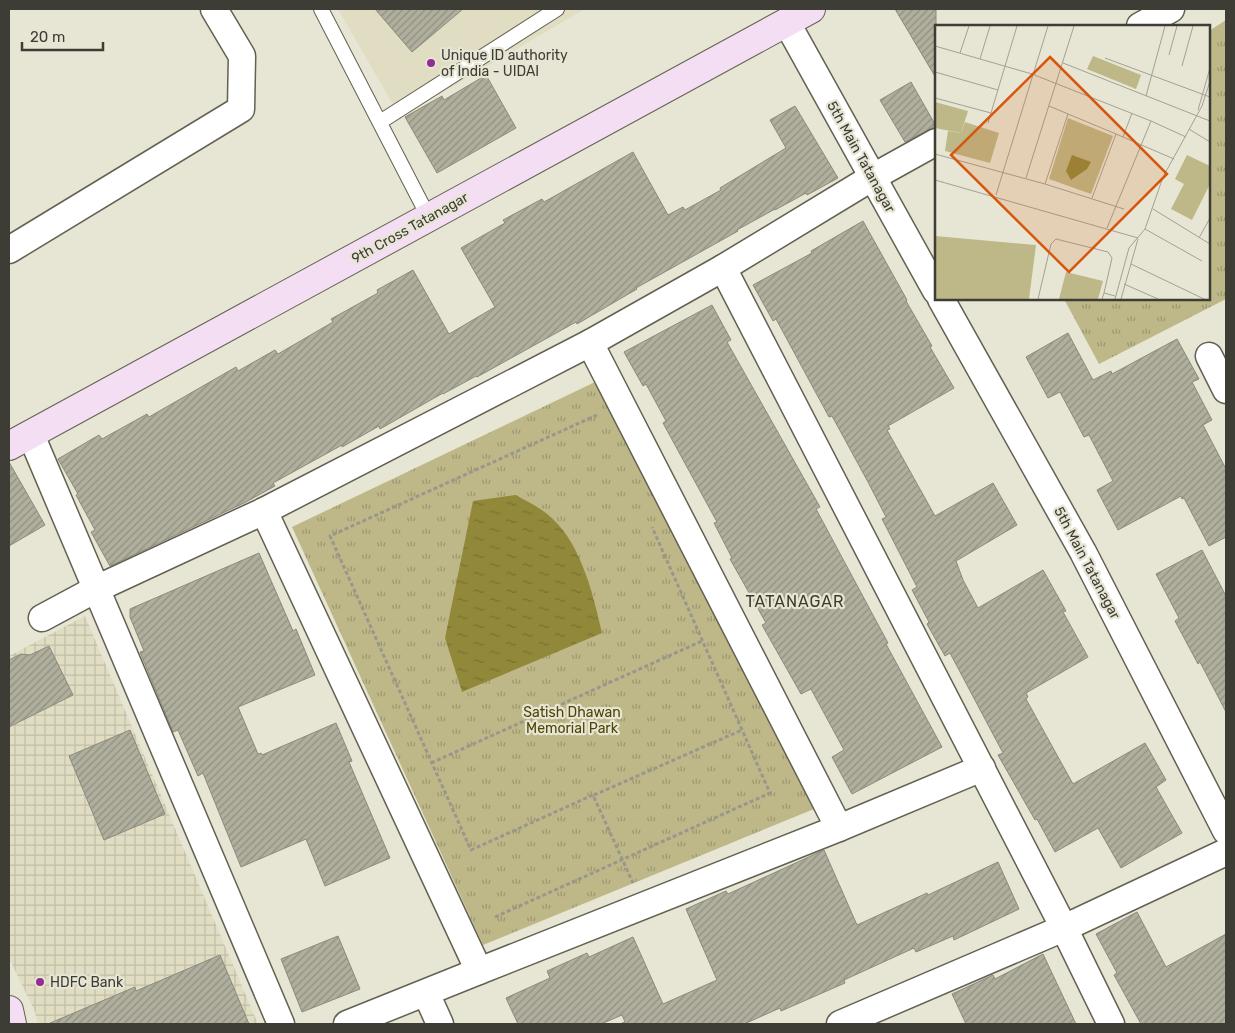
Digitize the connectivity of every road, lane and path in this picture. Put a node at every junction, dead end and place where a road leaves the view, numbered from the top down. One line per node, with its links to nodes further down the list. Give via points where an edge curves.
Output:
1 (214, 9): 12 (street, via 242,56 241,109)
2 (321, 9): 8 (lane)
3 (557, 9): 8 (lane)
4 (810, 9): 6 (street, 9th Cross Tatanagar)
5 (1171, 9): 7 (street)
6 (783, 16): 10 (street, 5th Main Tatanagar); 11 (street, 9th Cross Tatanagar)
7 (1142, 25)
8 (380, 122): 11 (lane)
9 (935, 143): 10 (street)
10 (873, 178): 13 (street); 14 (street, 5th Main Tatanagar)
11 (429, 218): 20 (street, 9th Cross Tatanagar)
12 (9, 250)
13 (723, 268): 16 (street); 28 (street)
14 (935, 288)
15 (942, 300): 31 (street, 5th Main Tatanagar, via 1083,552)
16 (590, 343): 21 (street); 30 (street)
17 (1209, 356): 18 (street)
18 (1226, 390)
19 (601, 413): 27 (path, via 330,536)
20 (20, 440): 23 (street)
21 (264, 511): 23 (street); 37 (street)
22 (650, 522): 25 (path)
23 (96, 589): 24 (street); 41 (street)
24 (42, 618)
25 (702, 641): 26 (path); 27 (path)
26 (742, 730): 29 (path); 33 (path, via 770,793)
27 (432, 763): 29 (path, via 471,850)
28 (982, 768): 30 (street); 36 (street)
29 (593, 795): 33 (path)
30 (839, 828): 34 (street)
31 (1226, 831)
32 (1226, 852): 36 (street)
33 (622, 860): 34 (path); 35 (path)
34 (643, 906): 37 (street)
35 (495, 917)
36 (1064, 928): 44 (street); 45 (street)
37 (480, 971): 38 (street)
38 (426, 993): 42 (street); 43 (street)
39 (9, 1010): 40 (street)
40 (12, 1024)
41 (281, 1024)
42 (347, 1024)
43 (440, 1024)
44 (840, 1024)
45 (1111, 1024)

